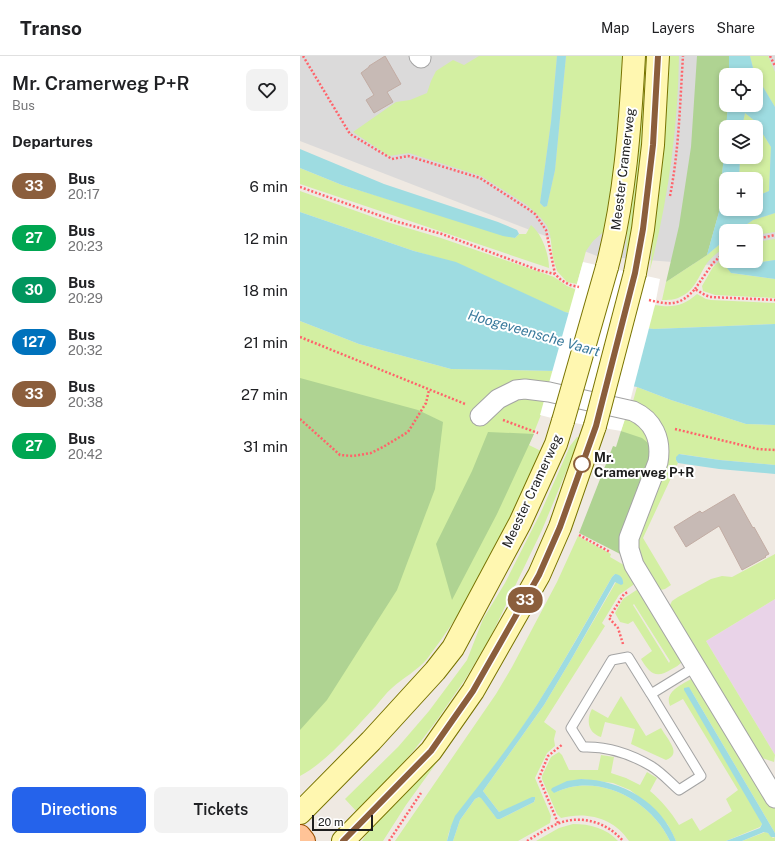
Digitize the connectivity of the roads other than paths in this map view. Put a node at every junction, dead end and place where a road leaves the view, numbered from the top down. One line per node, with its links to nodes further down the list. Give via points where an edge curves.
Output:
1 (634, 56): 7 (main road, Meester Cramerweg, bridge, via 626,171 615,238 556,444 520,524 453,648 371,741)
2 (658, 56): 10 (main road, Meester Cramerweg, bridge, via 653,145 635,273 596,426 560,527 539,575 473,691 431,751)
3 (482, 414): 4 (street, via 498,399 516,390 525,389 632,411 640,414 651,424 658,440 658,462 629,538 629,549 634,565)
4 (695, 667): 5 (lane); 6 (street)
5 (651, 694): 5 (lane, via 628,657 612,660 571,728 582,747 600,746 622,752 652,766 679,790 701,776)
6 (775, 798)
7 (300, 813)
8 (300, 836): 9 (main road)
9 (304, 841)
10 (343, 841)

